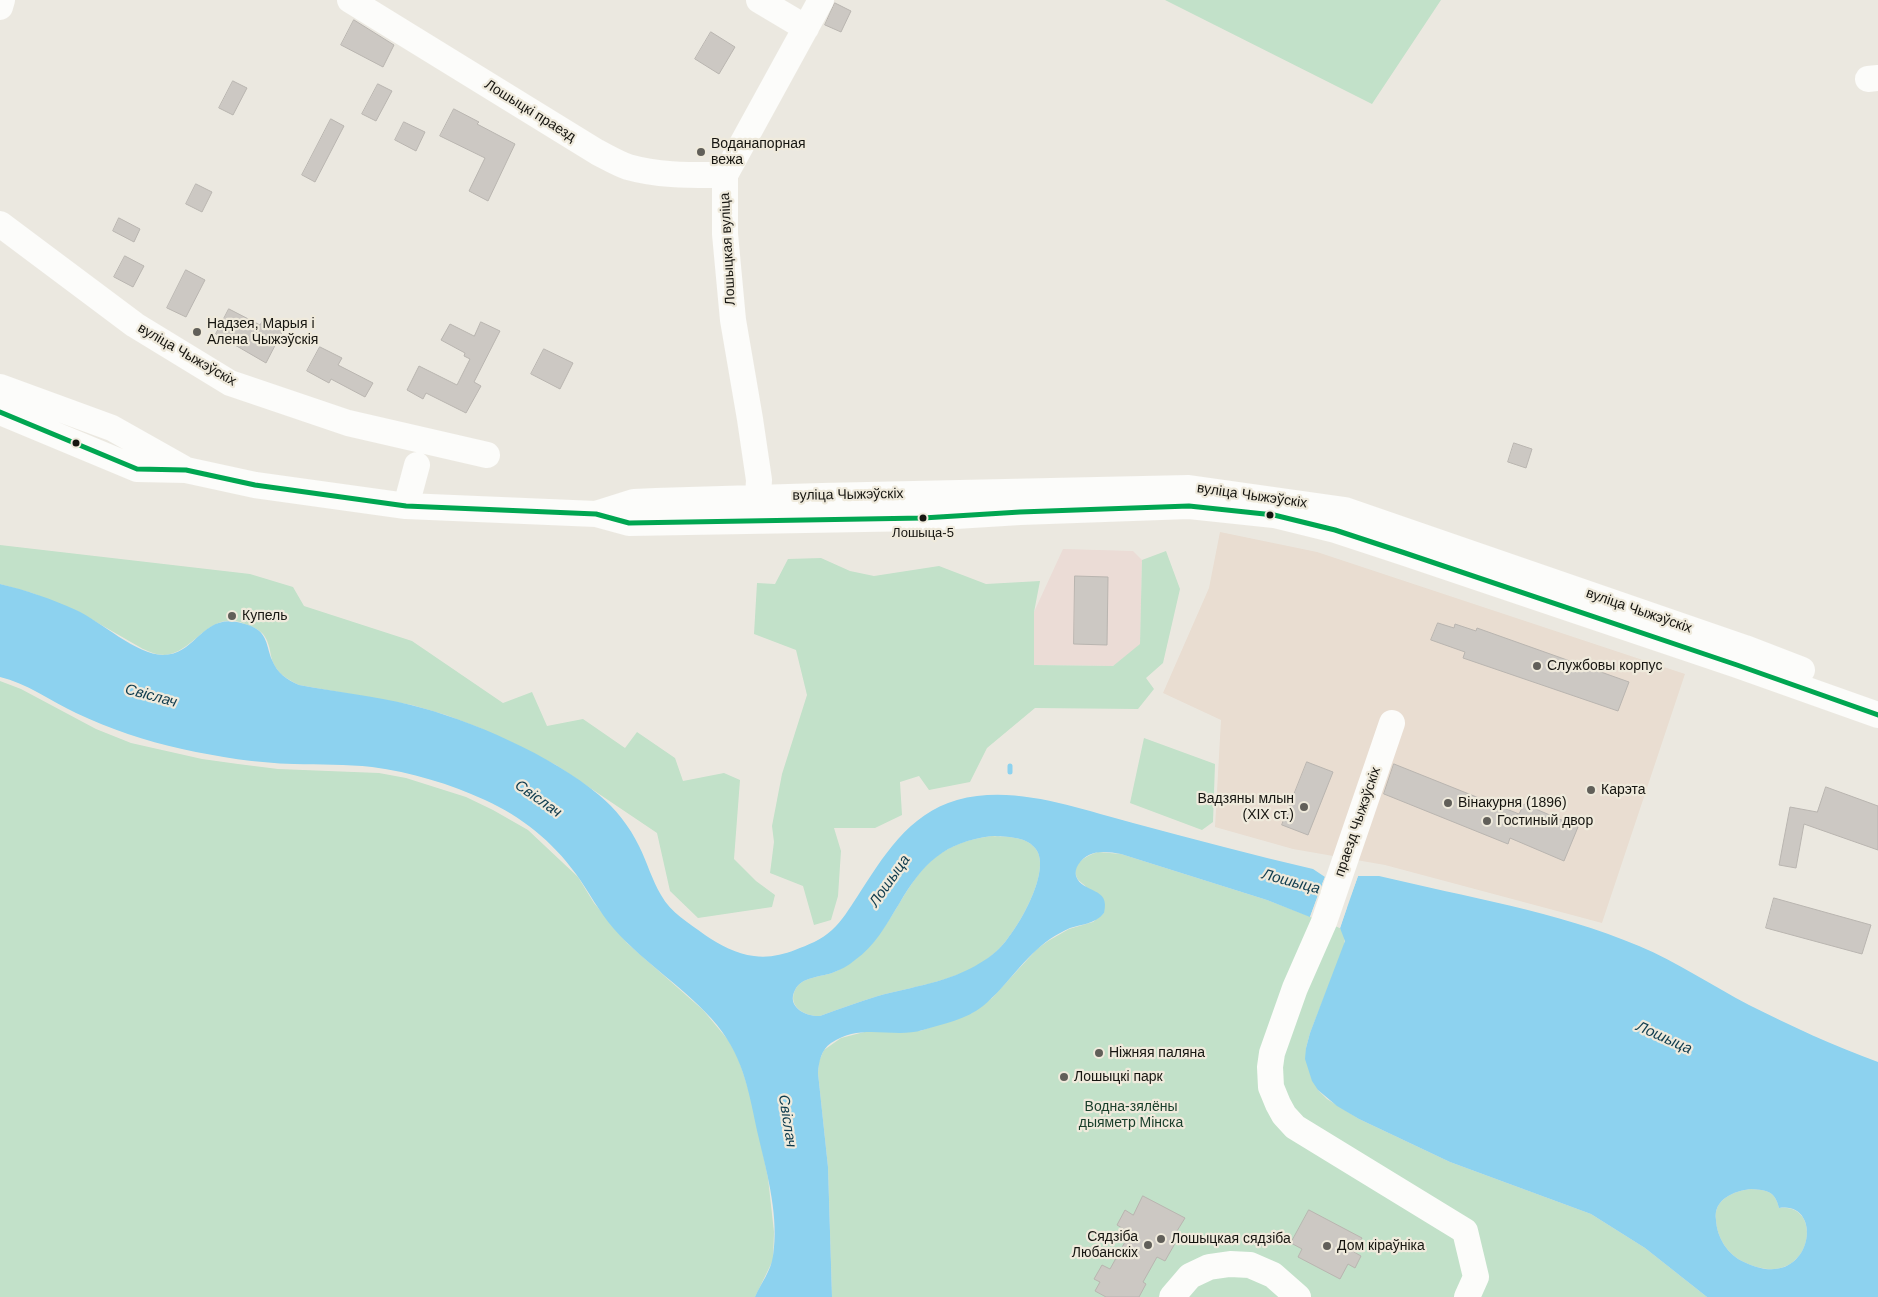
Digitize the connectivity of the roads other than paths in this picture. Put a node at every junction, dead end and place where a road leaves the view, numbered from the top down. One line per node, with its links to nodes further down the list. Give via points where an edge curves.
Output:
1 (2, 0): 5 (street)
2 (350, 0): 7 (street, Лошыцкі праезд, via 597,152 626,166 682,176)
3 (759, 0): 6 (street)
4 (821, 0): 6 (street, Лошыцкая вуліца)
5 (0, 7)
6 (806, 28): 7 (street, Лошыцкая вуліца)
7 (725, 175): 15 (street, Лошыцкая вуліца, via 725,234 732,320 759,480)
8 (2, 230): 11 (street, вуліца Чыжэўскіх, via 135,325 230,383 348,423)
9 (0, 386): 13 (street, вуліца Чыжэўскіх, via 112,428)
10 (0, 412): 13 (street, вуліца Чыжэўскіх, via 137,469)
11 (487, 456)
12 (417, 465): 14 (street)
13 (186, 470): 14 (street, вуліца Чыжэўскіх, via 255,485)
14 (406, 506): 15 (street, вуліца Чыжэўскіх, via 596,514 629,523)
15 (758, 509): 16 (street, вуліца Чыжэўскіх, via 1190,488 1345,510 1745,648); 17 (street, вуліца Чыжэўскіх, via 923,518 1189,506 1274,515 1335,530 1405,553)
16 (1878, 698)
17 (1878, 715)
18 (1392, 722): 21 (street, праезд Чыжэўскіх, via 1324,922 1295,988 1272,1053 1271,1087 1284,1115 1295,1127 1465,1231 1476,1277)
19 (1172, 1297): 20 (street, via 1190,1276 1209,1267 1230,1264 1250,1265 1273,1275)
20 (1298, 1297)
21 (1467, 1297)

